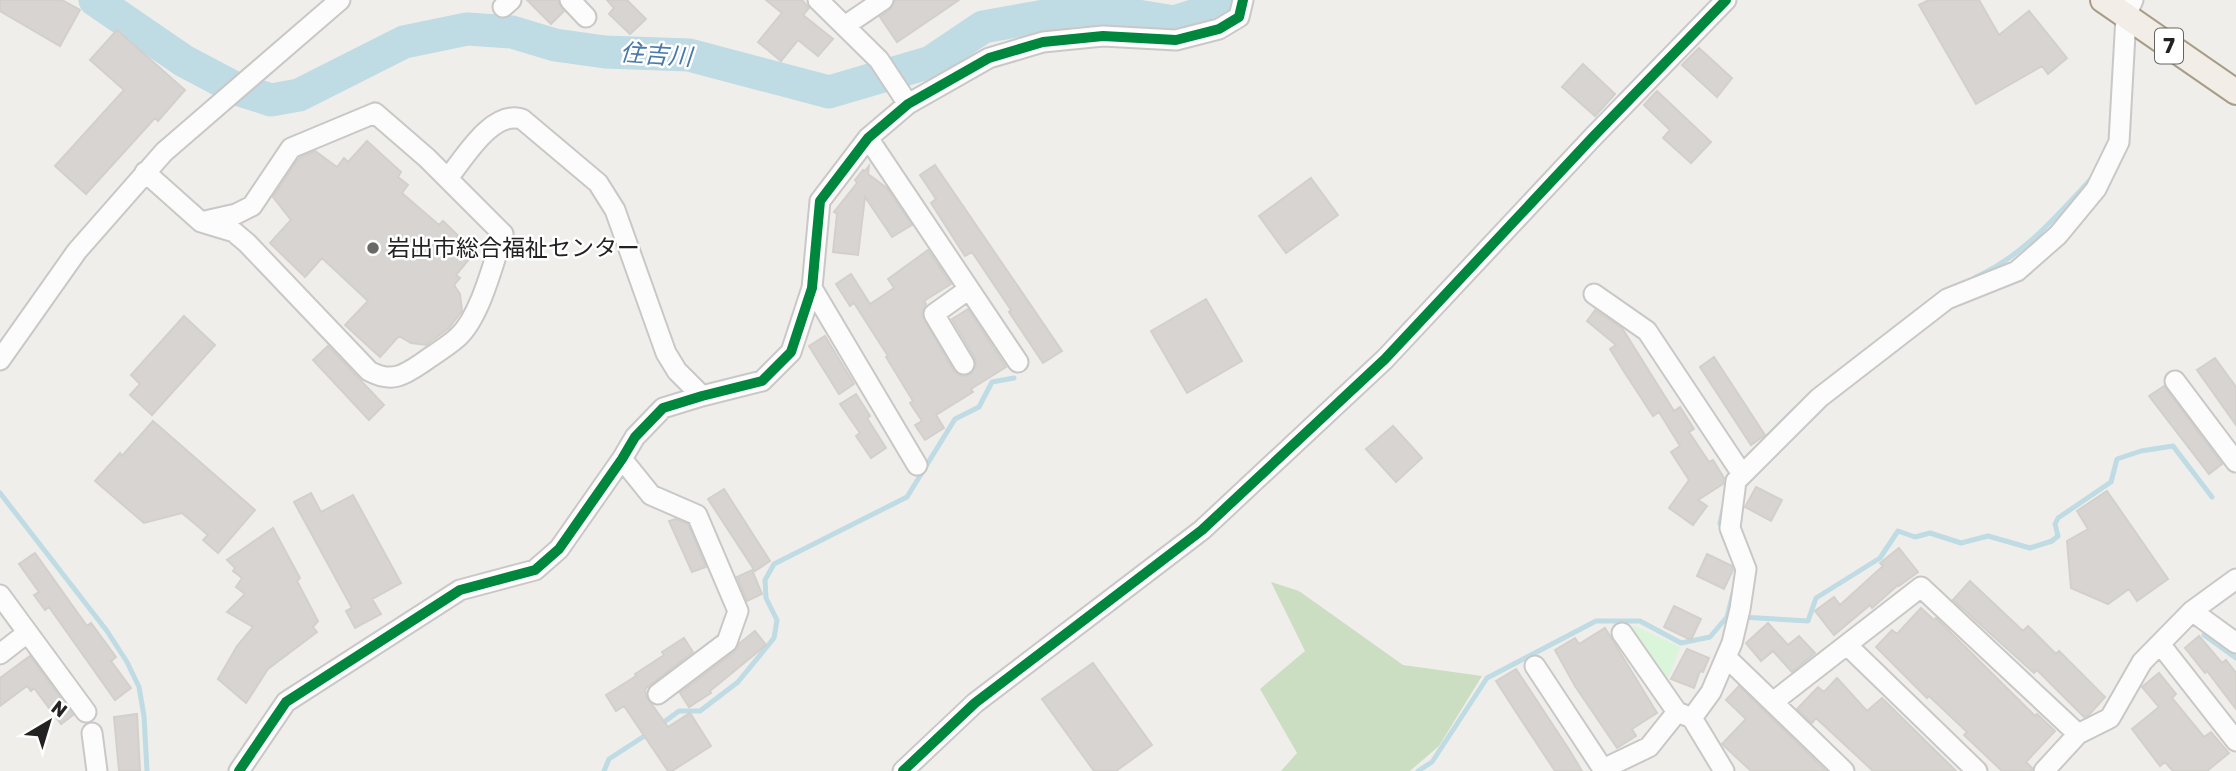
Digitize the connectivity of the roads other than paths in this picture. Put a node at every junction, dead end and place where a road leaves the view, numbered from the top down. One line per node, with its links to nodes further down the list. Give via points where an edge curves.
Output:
1 (341, 0): 14 (street)
2 (570, 0): 9 (street)
3 (818, 0): 10 (street)
4 (883, 0): 10 (street)
5 (1726, 0): 49 (street, via 1385,359 1213,521 975,703)
6 (2103, 0): 7 (main road, 7)
7 (2129, 8): 11 (main road, 7); 28 (street, via 2119,142 2096,189 2057,236 2017,271 1947,299 1819,398)
8 (1241, 9): 12 (street, via 1219,29 1176,40 1103,36 1043,42 989,58)
9 (586, 17)
10 (846, 25): 12 (street, via 879,60)
11 (2236, 92)
12 (903, 96): 13 (street)
13 (868, 138): 17 (street, via 820,201); 18 (street)
14 (145, 172): 16 (street); 20 (street, via 77,251)
15 (448, 178): 16 (street, via 375,113 291,148 252,206); 16 (street, via 503,234 478,306 459,337 394,378 381,378 369,371 234,232); 24 (street, via 492,124 512,116 522,119 598,183 615,210 666,353 677,372)
16 (201, 222)
17 (812, 288): 24 (street, via 791,352 762,381); 27 (street)
18 (969, 289): 21 (street); 22 (street, via 934,314)
19 (1594, 294): 28 (street, via 1647,331)
20 (0, 360)
21 (1018, 362)
22 (964, 364)
23 (2175, 381): 25 (street)
24 (702, 396): 26 (street, via 663,408 635,437)
25 (2233, 452)
26 (622, 459): 40 (street, via 651,495 697,515 738,611 727,642); 48 (street, via 559,549 535,570 460,590 335,668 286,702)
27 (917, 465)
28 (1742, 474): 38 (street, via 1735,481 1730,528 1746,569)
29 (2236, 579): 31 (street)
30 (0, 595): 32 (street)
31 (2192, 611): 34 (street); 35 (street)
32 (27, 633): 37 (street); 42 (street)
33 (1622, 633): 43 (street)
34 (2236, 643)
35 (2160, 644): 45 (street, via 2141,662 2110,718); 46 (street)
36 (1847, 645): 41 (street); 45 (street, via 1921,587); 52 (street)
37 (0, 654)
38 (1726, 657): 41 (street); 43 (street, via 1711,692)
39 (1535, 666): 43 (street, via 1603,769 1649,747)
40 (658, 694)
41 (1773, 702): 51 (street)
42 (86, 712)
43 (1684, 715): 50 (street)
44 (92, 733): 47 (street)
45 (2078, 734): 53 (street)
46 (2236, 741)
47 (97, 771)
48 (239, 771)
49 (903, 771)
50 (1724, 771)
51 (1844, 771)
52 (1977, 771)
53 (2044, 771)

